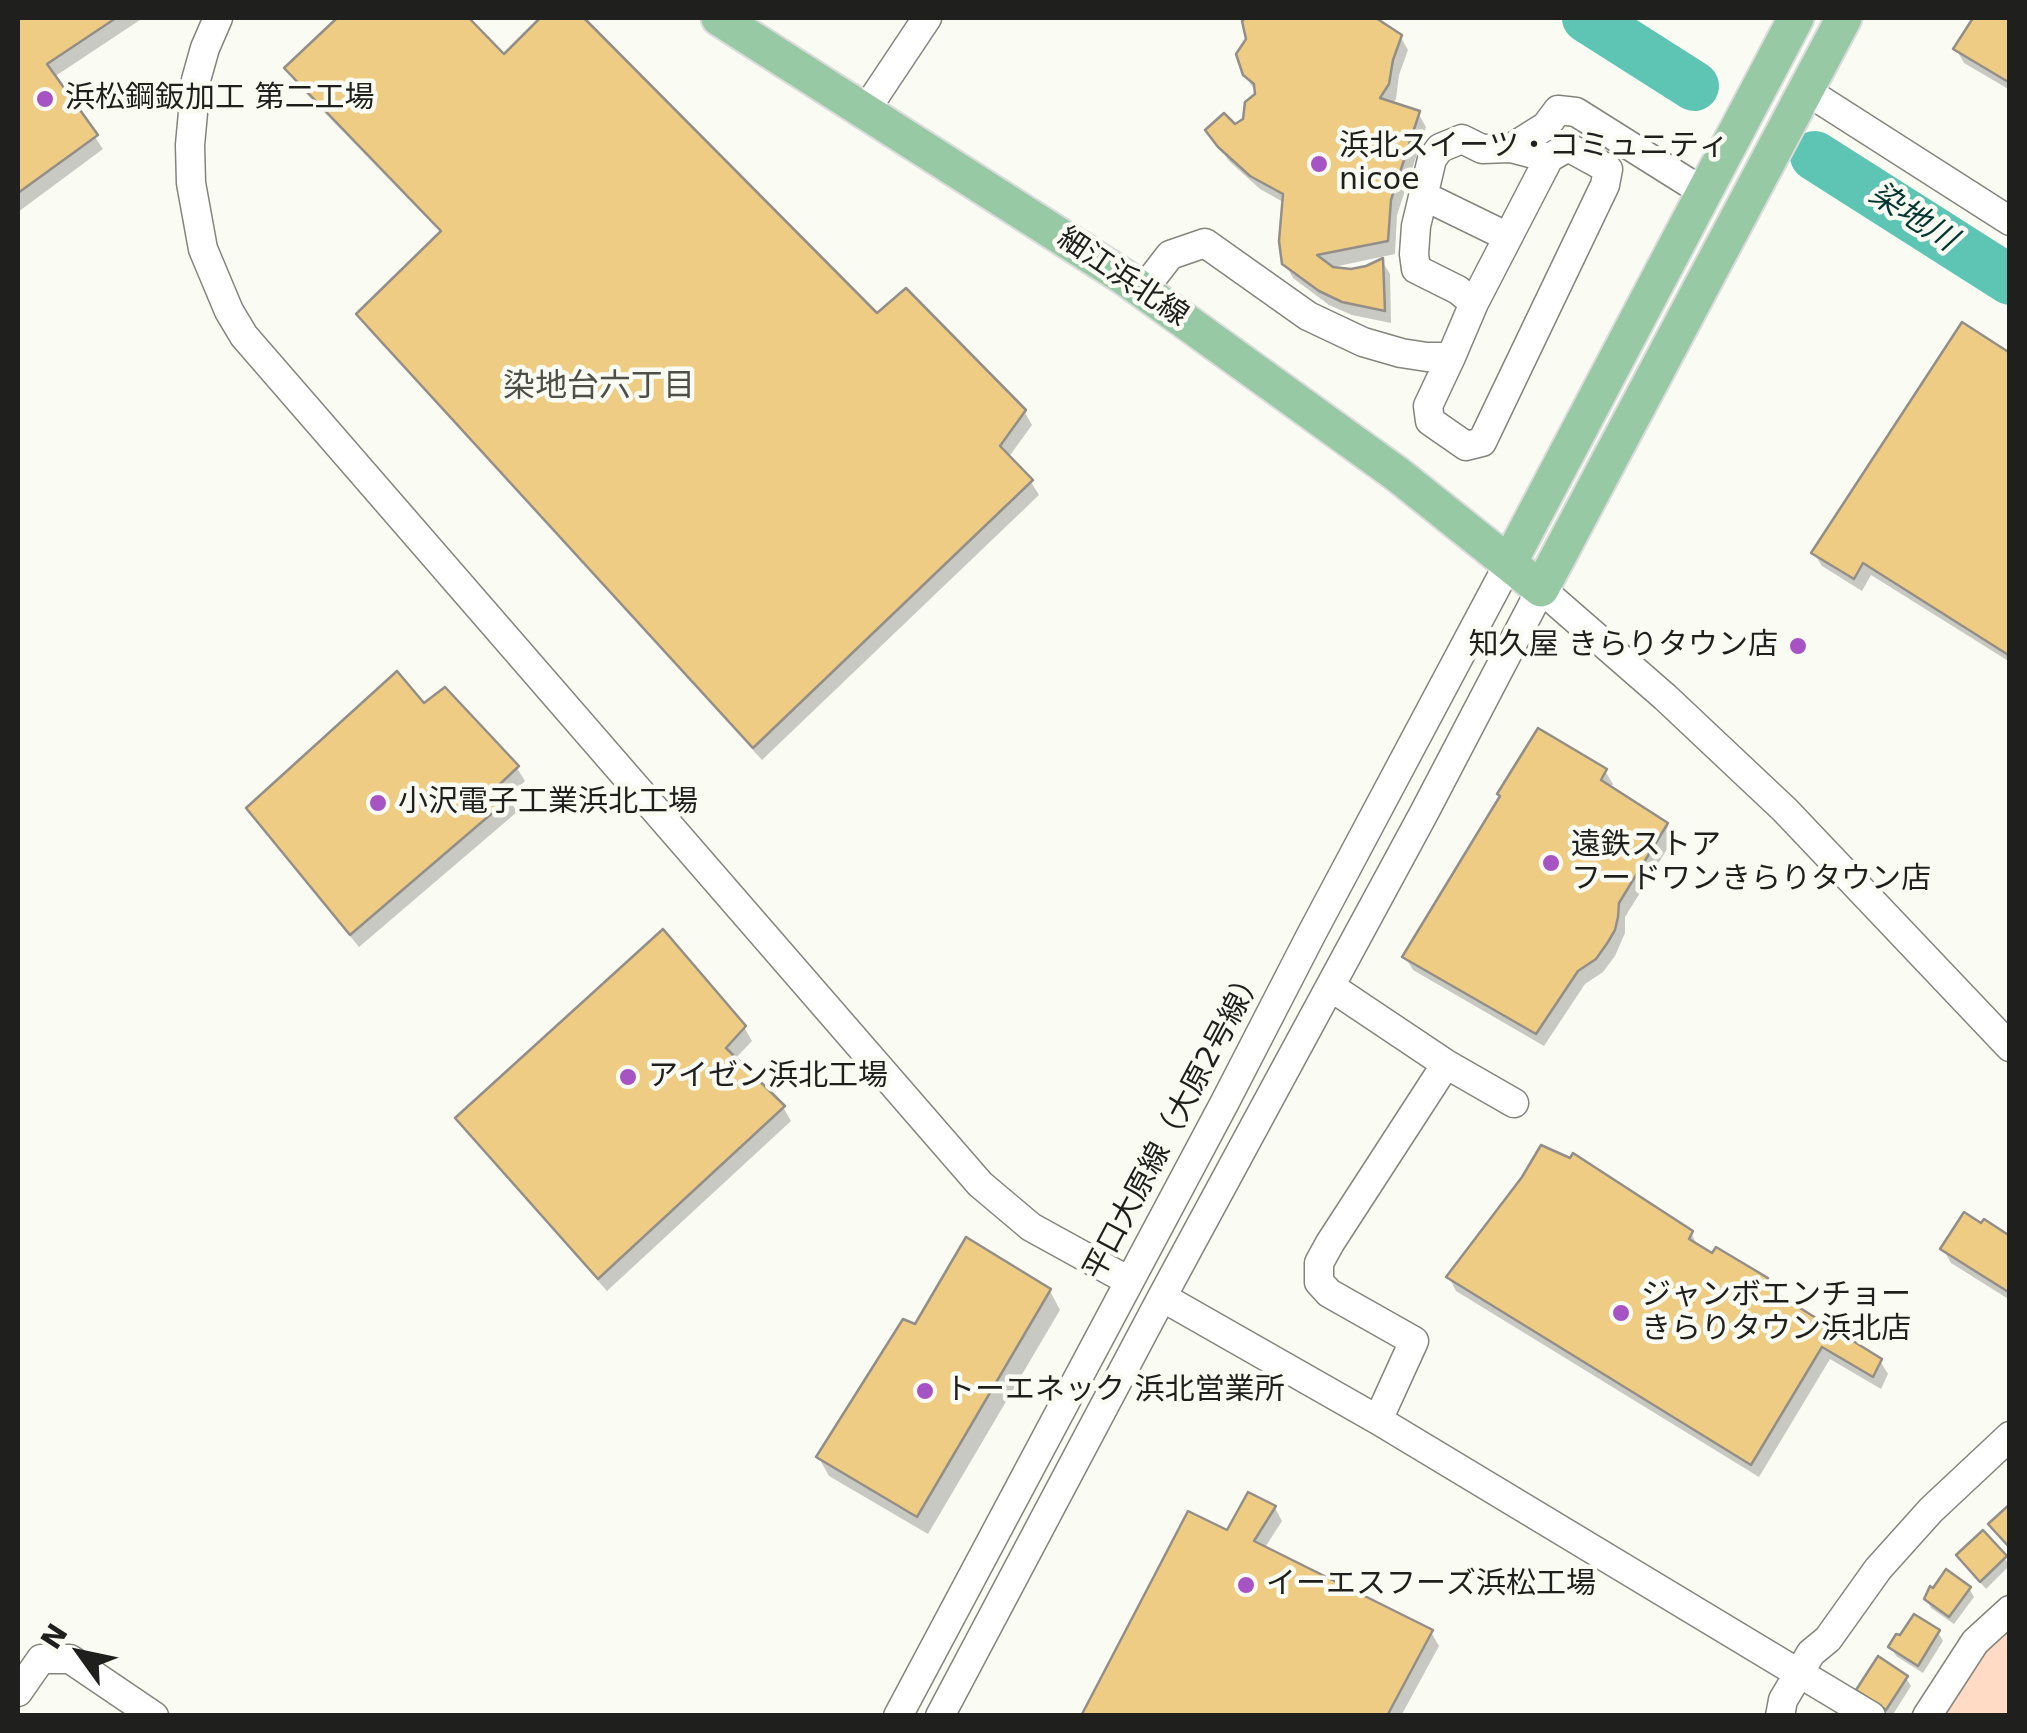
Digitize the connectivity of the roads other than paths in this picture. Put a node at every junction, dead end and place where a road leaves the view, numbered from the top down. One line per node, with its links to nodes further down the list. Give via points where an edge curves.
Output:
1 (218, 18): 23 (street, via 196,80 191,183 203,248 244,336 980,1184 1031,1227)
2 (719, 18): 7 (main road, 細江浜北線)
3 (926, 18): 7 (street)
4 (1796, 18): 10 (main road)
5 (1844, 18): 6 (main road)
6 (1798, 103): 12 (street); 18 (main road)
7 (865, 111): 14 (main road, 細江浜北線)
8 (1511, 148): 9 (street); 10 (street, via 1558,110 1576,112); 11 (street, via 1482,149 1462,139 1440,148)
9 (1549, 158): 13 (street); 16 (street, via 1568,147 1608,168 1605,184 1482,442 1466,446 1430,421 1428,406)
10 (1705, 192): 17 (main road)
11 (1424, 196): 13 (street); 15 (street, via 1416,269)
12 (2010, 221)
13 (1508, 238): 15 (street)
14 (1143, 290): 16 (street, via 1170,254 1205,243 1308,316 1363,342); 17 (main road, 細江浜北線)
15 (1474, 304): 16 (street)
16 (1451, 357)
17 (1509, 563): 18 (main road, 細江浜北線); 23 (street, 平口大原線（大原2号線）)
18 (1540, 589): 19 (street); 20 (street, via 1785,810)
19 (1331, 987): 21 (street); 24 (street)
20 (2010, 1047)
21 (1446, 1064): 22 (street); 25 (street, via 1319,1263 1319,1282 1329,1294 1414,1342)
22 (1514, 1103)
23 (1129, 1281): 31 (street, 平口大原線（大原2号線）)
24 (1162, 1297): 25 (street); 32 (street)
25 (1378, 1420): 28 (street)
26 (2010, 1436): 28 (street, via 1894,1550 1811,1654)
27 (2010, 1610): 35 (street, via 1975,1642)
28 (1805, 1677): 33 (street, via 1784,1700); 34 (street)
29 (18, 1692): 30 (street, via 41,1659 70,1659)
30 (154, 1716)
31 (898, 1716)
32 (940, 1716)
33 (1782, 1716)
34 (1871, 1716)
35 (1927, 1716)

